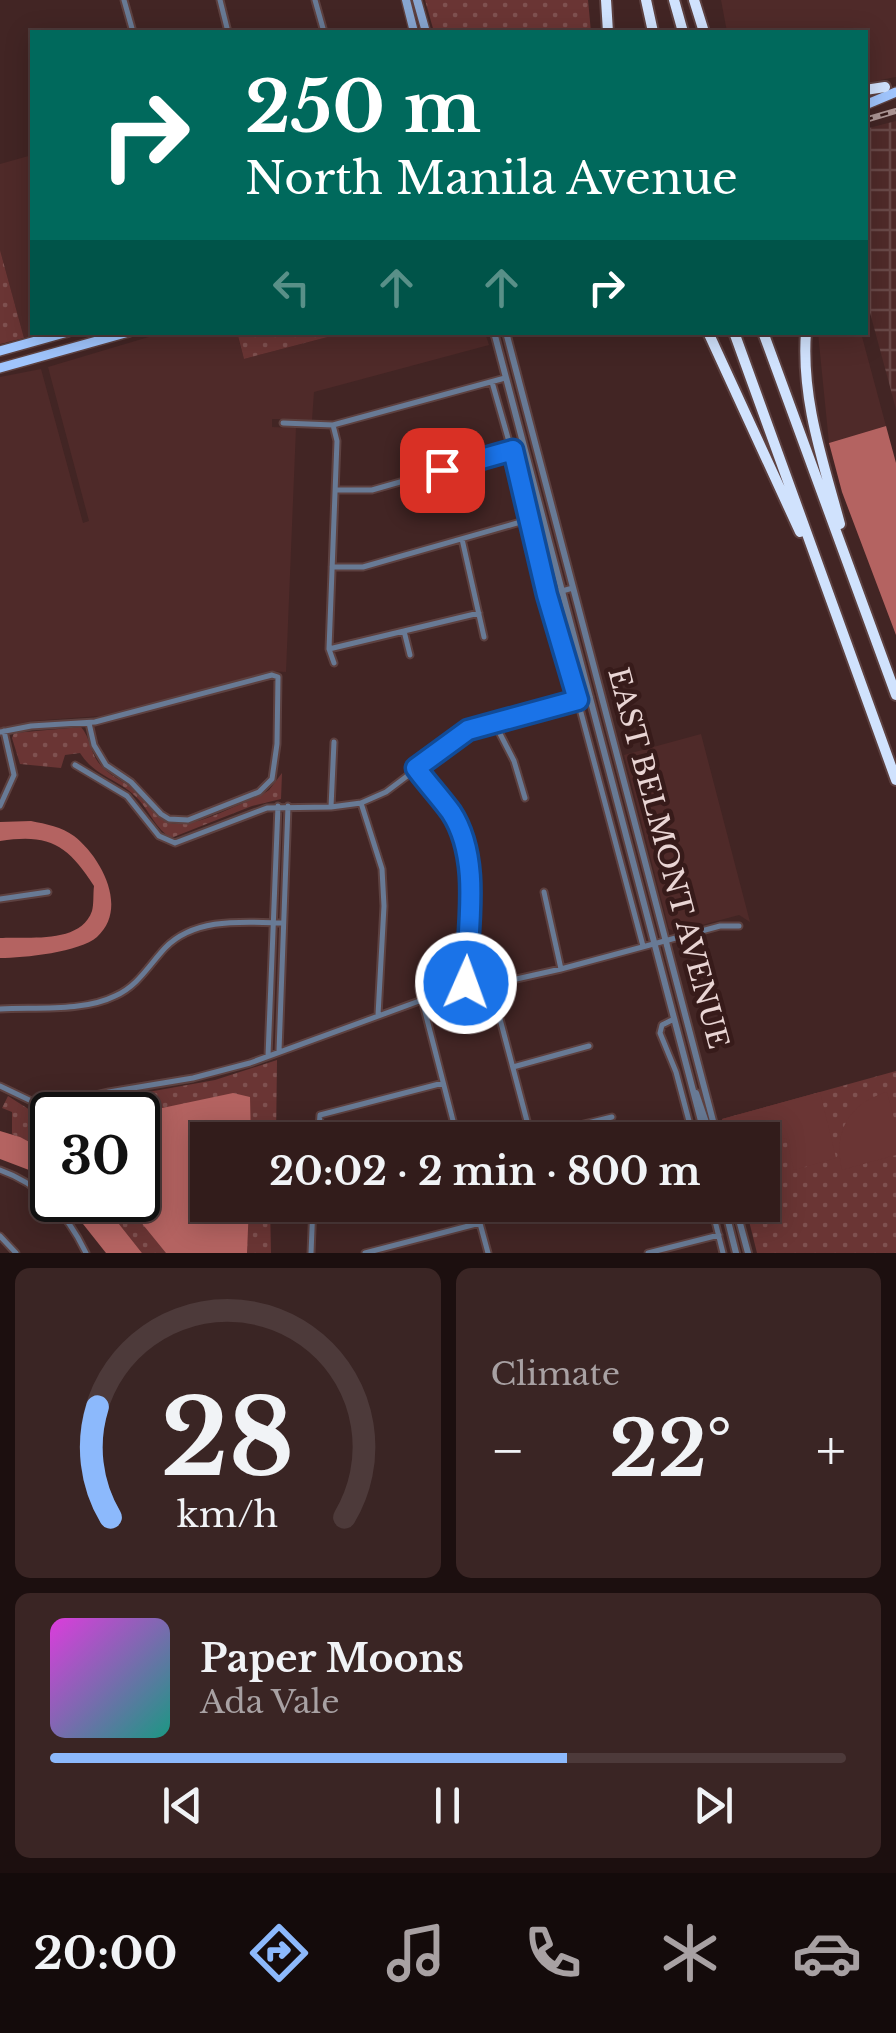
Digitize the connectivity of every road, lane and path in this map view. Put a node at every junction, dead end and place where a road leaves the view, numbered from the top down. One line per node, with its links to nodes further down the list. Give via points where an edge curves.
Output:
1 (124, 0): 10 (street)
2 (220, 0): 11 (street)
3 (315, 0): 12 (street)
4 (406, 0): 13 (main road)
5 (417, 0): 14 (main road)
6 (606, 0): 15 (highway)
7 (646, 0): 16 (highway)
8 (674, 0): 17 (highway)
9 (694, 0): 18 (highway)
10 (132, 30)
11 (228, 30)
12 (323, 30)
13 (414, 30)
14 (425, 30)
15 (608, 30)
16 (652, 30)
17 (682, 30)
18 (703, 30)
19 (893, 90): 20 (highway); 21 (main road)
20 (868, 91)
21 (868, 104)
22 (57, 335): 30 (main road)
23 (119, 335): 31 (main road)
24 (495, 335): 32 (street, EAST BELMONT AVENUE)
25 (507, 335): 41 (street, EAST BELMONT AVENUE)
26 (709, 335): 45 (highway)
27 (735, 335): 45 (highway)
28 (764, 335): 44 (highway)
29 (806, 335): 44 (highway, via 810,410)
30 (0, 351)
31 (0, 368)
32 (505, 378): 33 (street); 42 (street, EAST BELMONT AVENUE)
33 (492, 382): 35 (street); 36 (street, EAST BELMONT AVENUE)
34 (283, 423): 35 (street)
35 (334, 425): 37 (street)
36 (513, 450): 37 (street, via 372,490); 38 (street, EAST BELMONT AVENUE)
37 (336, 490): 40 (street)
38 (531, 519): 39 (street); 43 (street, EAST BELMONT AVENUE)
39 (462, 539): 40 (street, via 363,566); 46 (street)
40 (332, 567): 49 (street)
41 (574, 588): 42 (street); 74 (street, EAST BELMONT AVENUE)
42 (562, 591): 43 (street); 53 (street, EAST BELMONT AVENUE)
43 (547, 595): 54 (street, EAST BELMONT AVENUE)
44 (860, 597): 52 (highway)
45 (834, 609): 61 (highway)
46 (479, 613): 47 (street); 48 (street)
47 (404, 632): 49 (street); 50 (street)
48 (484, 637)
49 (329, 649): 51 (street)
50 (410, 655)
51 (334, 663)
52 (896, 695)
53 (590, 697): 54 (street); 75 (street, EAST BELMONT AVENUE)
54 (578, 700): 56 (street); 76 (street, EAST BELMONT AVENUE)
55 (90, 723): 55 (street, via 272,675 278,678 272,779 259,792 188,820 168,819 106,765); 57 (street)
56 (495, 724): 60 (street, via 460,734); 62 (street)
57 (2, 732): 64 (street, via 14,775)
58 (334, 742): 67 (street)
59 (74, 765): 65 (street, via 117,788 171,844)
60 (416, 768): 63 (street); 79 (street, via 462,837 469,872)
61 (896, 780)
62 (525, 798)
63 (361, 803): 67 (street); 82 (street, via 382,869)
64 (0, 806)
65 (278, 806): 66 (street); 71 (street)
66 (288, 806): 67 (street); 72 (street)
67 (330, 807)
68 (48, 892): 70 (street)
69 (544, 892): 77 (street)
70 (0, 899)
71 (273, 923): 72 (street); 81 (street, via 231,922 188,932 130,987 106,1000); 86 (street)
72 (283, 923): 85 (street)
73 (739, 926): 74 (street)
74 (666, 940): 75 (street); 97 (street, EAST BELMONT AVENUE)
75 (655, 944): 76 (street); 83 (street, EAST BELMONT AVENUE)
76 (644, 946): 77 (street)
77 (560, 969): 78 (street)
78 (492, 985): 79 (street); 87 (street)
79 (467, 990): 80 (street)
80 (422, 1000): 82 (street); 88 (street)
81 (0, 1009)
82 (378, 1015): 85 (street)
83 (674, 1019): 95 (street, EAST BELMONT AVENUE, via 660,1033); 96 (street, EAST BELMONT AVENUE)
84 (589, 1046): 87 (street)
85 (280, 1051): 86 (street)
86 (268, 1056): 89 (street, via 193,1078 40,1107)
87 (513, 1067): 93 (street)
88 (443, 1084): 91 (street, via 320,1115); 92 (street)
89 (0, 1086)
90 (612, 1116): 94 (street)
91 (319, 1122)
92 (453, 1122)
93 (528, 1122)
94 (591, 1122)
95 (689, 1122)
96 (705, 1122)
97 (708, 1122)
98 (0, 1170): 107 (street, via 42,1192)
99 (312, 1222): 108 (street)
100 (716, 1222): 104 (street)
101 (728, 1222): 113 (street)
102 (740, 1222): 114 (street)
103 (480, 1223): 109 (street); 110 (street)
104 (719, 1235): 111 (street); 112 (street)
105 (0, 1236): 106 (street)
106 (16, 1253)
107 (86, 1253)
108 (311, 1253)
109 (366, 1253)
110 (488, 1253)
111 (649, 1253)
112 (724, 1253)
113 (736, 1253)
114 (748, 1253)

